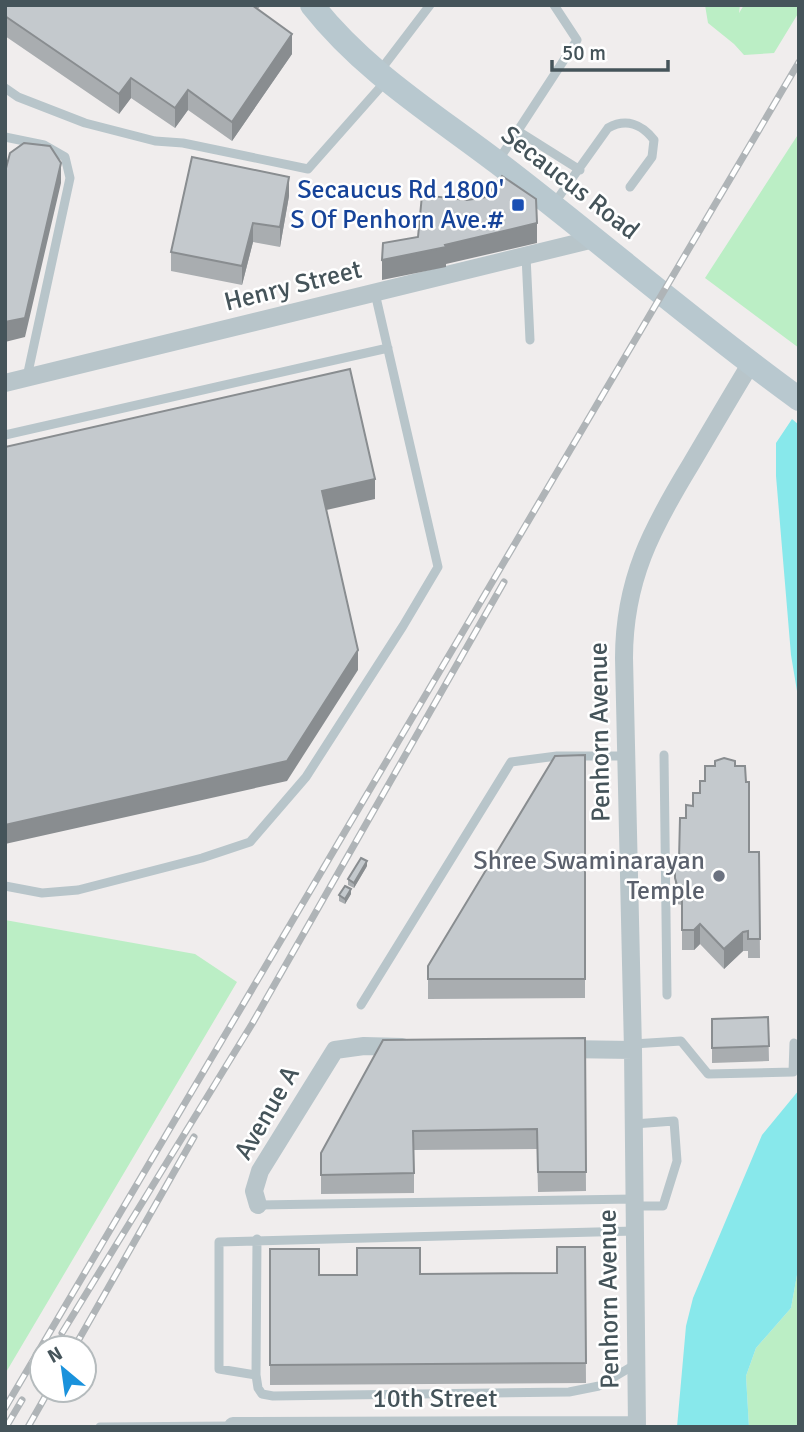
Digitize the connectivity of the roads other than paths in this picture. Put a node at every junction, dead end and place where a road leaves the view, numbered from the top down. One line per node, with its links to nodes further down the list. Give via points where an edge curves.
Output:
1 (312, 5): 4 (main road, Secaucus Road)
2 (430, 5): 4 (lane)
3 (554, 5): 6 (lane, via 577,40)
4 (382, 77): 5 (lane, via 308,169 96,126); 8 (main road, Secaucus Road, via 447,130)
5 (5, 88)
6 (518, 131): 8 (lane); 9 (lane)
7 (5, 137): 18 (lane, via 44,145 65,157 70,178)
8 (497, 163): 11 (main road, Secaucus Road)
9 (580, 170): 10 (lane, via 608,128 619,122 634,124 654,140 652,157); 11 (lane)
10 (630, 187)
11 (552, 206): 12 (main road, Secaucus Road)
12 (594, 239): 13 (street, Henry Street); 17 (main road, Secaucus Road)
13 (526, 256): 14 (street, Henry Street); 15 (lane)
14 (375, 293): 16 (lane); 18 (street, Henry Street)
15 (530, 340)
16 (388, 348): 21 (lane); 24 (lane, via 438,566 306,777 250,842 78,890 42,893)
17 (751, 363): 20 (main road, Secaucus Road); 23 (street, Penhorn Avenue, via 658,519 637,567 625,631)
18 (27, 377): 19 (street, Henry Street)
19 (5, 383)
20 (799, 399)
21 (5, 435)
22 (664, 755): 25 (lane)
23 (626, 756): 26 (lane, via 556,756 511,762); 29 (street, Penhorn Avenue)
24 (5, 886)
25 (667, 995)
26 (361, 1005)
27 (794, 1043): 29 (lane, via 793,1072 708,1074 681,1041)
28 (418, 1047): 33 (street, Avenue A, via 335,1049 260,1171 254,1191)
29 (633, 1047): 30 (street); 31 (street, Penhorn Avenue)
30 (539, 1048)
31 (634, 1124): 32 (street, Penhorn Avenue); 32 (lane, via 674,1121 677,1161 663,1206)
32 (634, 1202): 33 (lane); 34 (street, Penhorn Avenue)
33 (258, 1205)
34 (635, 1231): 35 (lane); 36 (street, Penhorn Avenue)
35 (257, 1239): 37 (lane); 37 (lane, via 219,1241 219,1369)
36 (636, 1364): 37 (lane, via 599,1386 569,1392 273,1396 262,1394); 40 (street, Penhorn Avenue)
37 (256, 1375)
38 (156, 1426): 39 (lane); 41 (lane)
39 (225, 1426): 40 (street, 10th Street)
40 (637, 1426)
41 (100, 1427)

